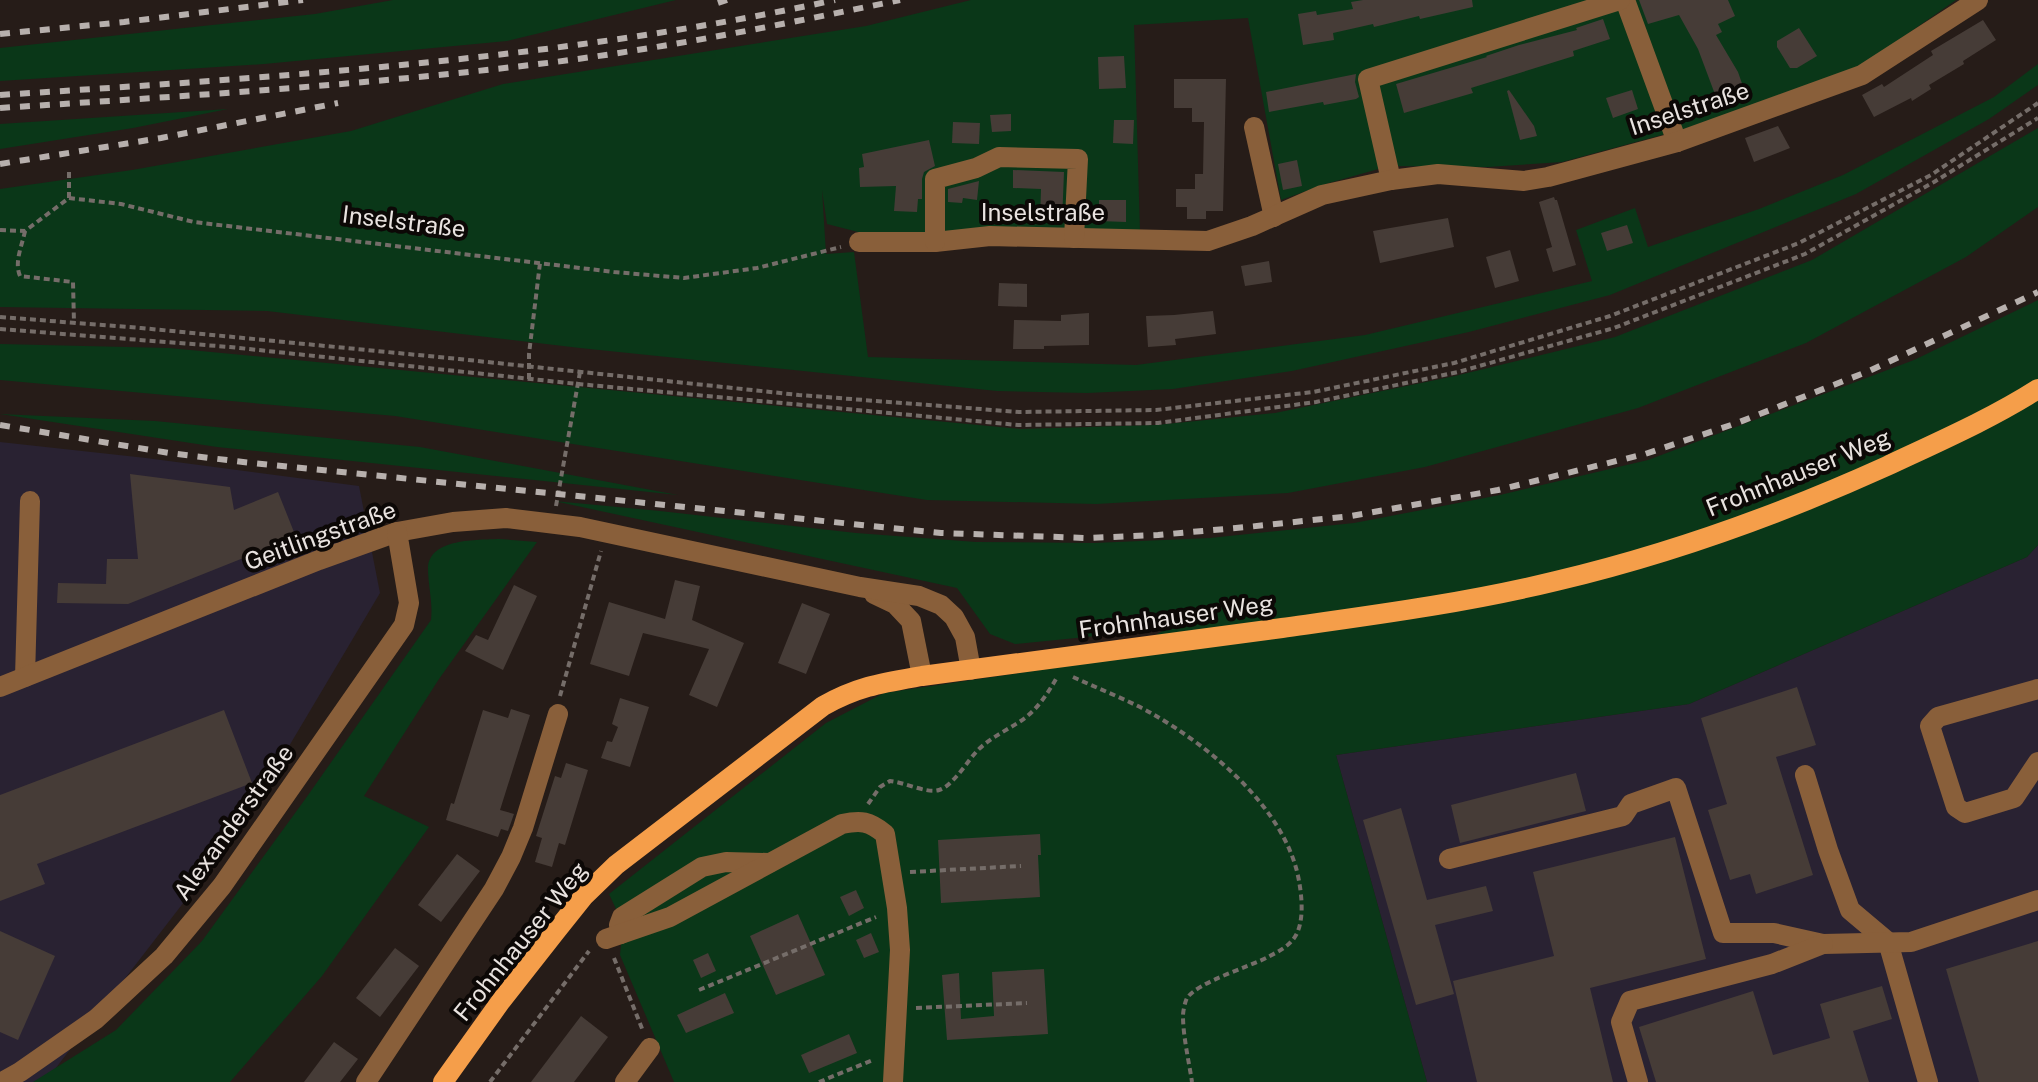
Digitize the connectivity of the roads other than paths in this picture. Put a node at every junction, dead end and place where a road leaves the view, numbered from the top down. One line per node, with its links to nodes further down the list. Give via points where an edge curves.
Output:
1 (1622, 0): 4 (street); 5 (street, via 1368,79)
2 (1978, 0): 4 (street, Inselstraße, via 1862,75)
3 (1254, 127): 6 (street)
4 (1677, 142): 5 (street, Inselstraße, via 1524,181 1438,174)
5 (1391, 180): 6 (street, Inselstraße, via 1322,195)
6 (1274, 217): 7 (street, Inselstraße, via 1208,241)
7 (1074, 238): 9 (street, Inselstraße, via 990,236); 9 (street, via 1078,159 999,157 935,179)
8 (859, 242): 9 (street, Inselstraße)
9 (935, 242)
10 (2038, 389): 14 (main road, Frohnhauser Weg, via 1856,480 1607,568 1402,611)
11 (30, 501): 16 (street)
12 (397, 532): 13 (street, Geitlingstraße, via 506,518 606,533); 16 (street, Geitlingstraße); 28 (street, Alexanderstraße, via 409,603 404,625 222,886 164,956 96,1019)
13 (860, 587): 14 (street, Geitlingstraße, via 919,596 941,605 965,637); 15 (street, Geitlingstraße, via 895,604 911,621)
14 (971, 670): 15 (main road, Frohnhauser Weg)
15 (922, 676): 30 (main road, Frohnhauser Weg, via 871,685 823,706 616,865 556,931)
16 (25, 677): 17 (street, Geitlingstraße)
17 (0, 687)
18 (2038, 689): 20 (street, via 1938,717 1930,726 1956,807 1965,813 2014,798)
19 (558, 714): 29 (street, Frohnhauser Weg, via 511,857)
20 (2038, 762)
21 (1805, 775): 25 (street, via 1850,910)
22 (1449, 859): 26 (street, via 1623,816 1631,804 1676,788 1723,933 1774,933)
23 (770, 863): 23 (street, via 670,917 613,937 622,917 702,867); 32 (street, via 842,824 872,824 885,834 900,950)
24 (2038, 900): 25 (street, via 1911,942)
25 (1888, 942): 26 (street); 34 (street)
26 (1823, 944): 33 (street, via 1772,964 1630,1001 1621,1022)
27 (650, 1048): 31 (street)
28 (2, 1082)
29 (366, 1082)
30 (443, 1082)
31 (625, 1082)
32 (893, 1082)
33 (1638, 1082)
34 (1928, 1082)

